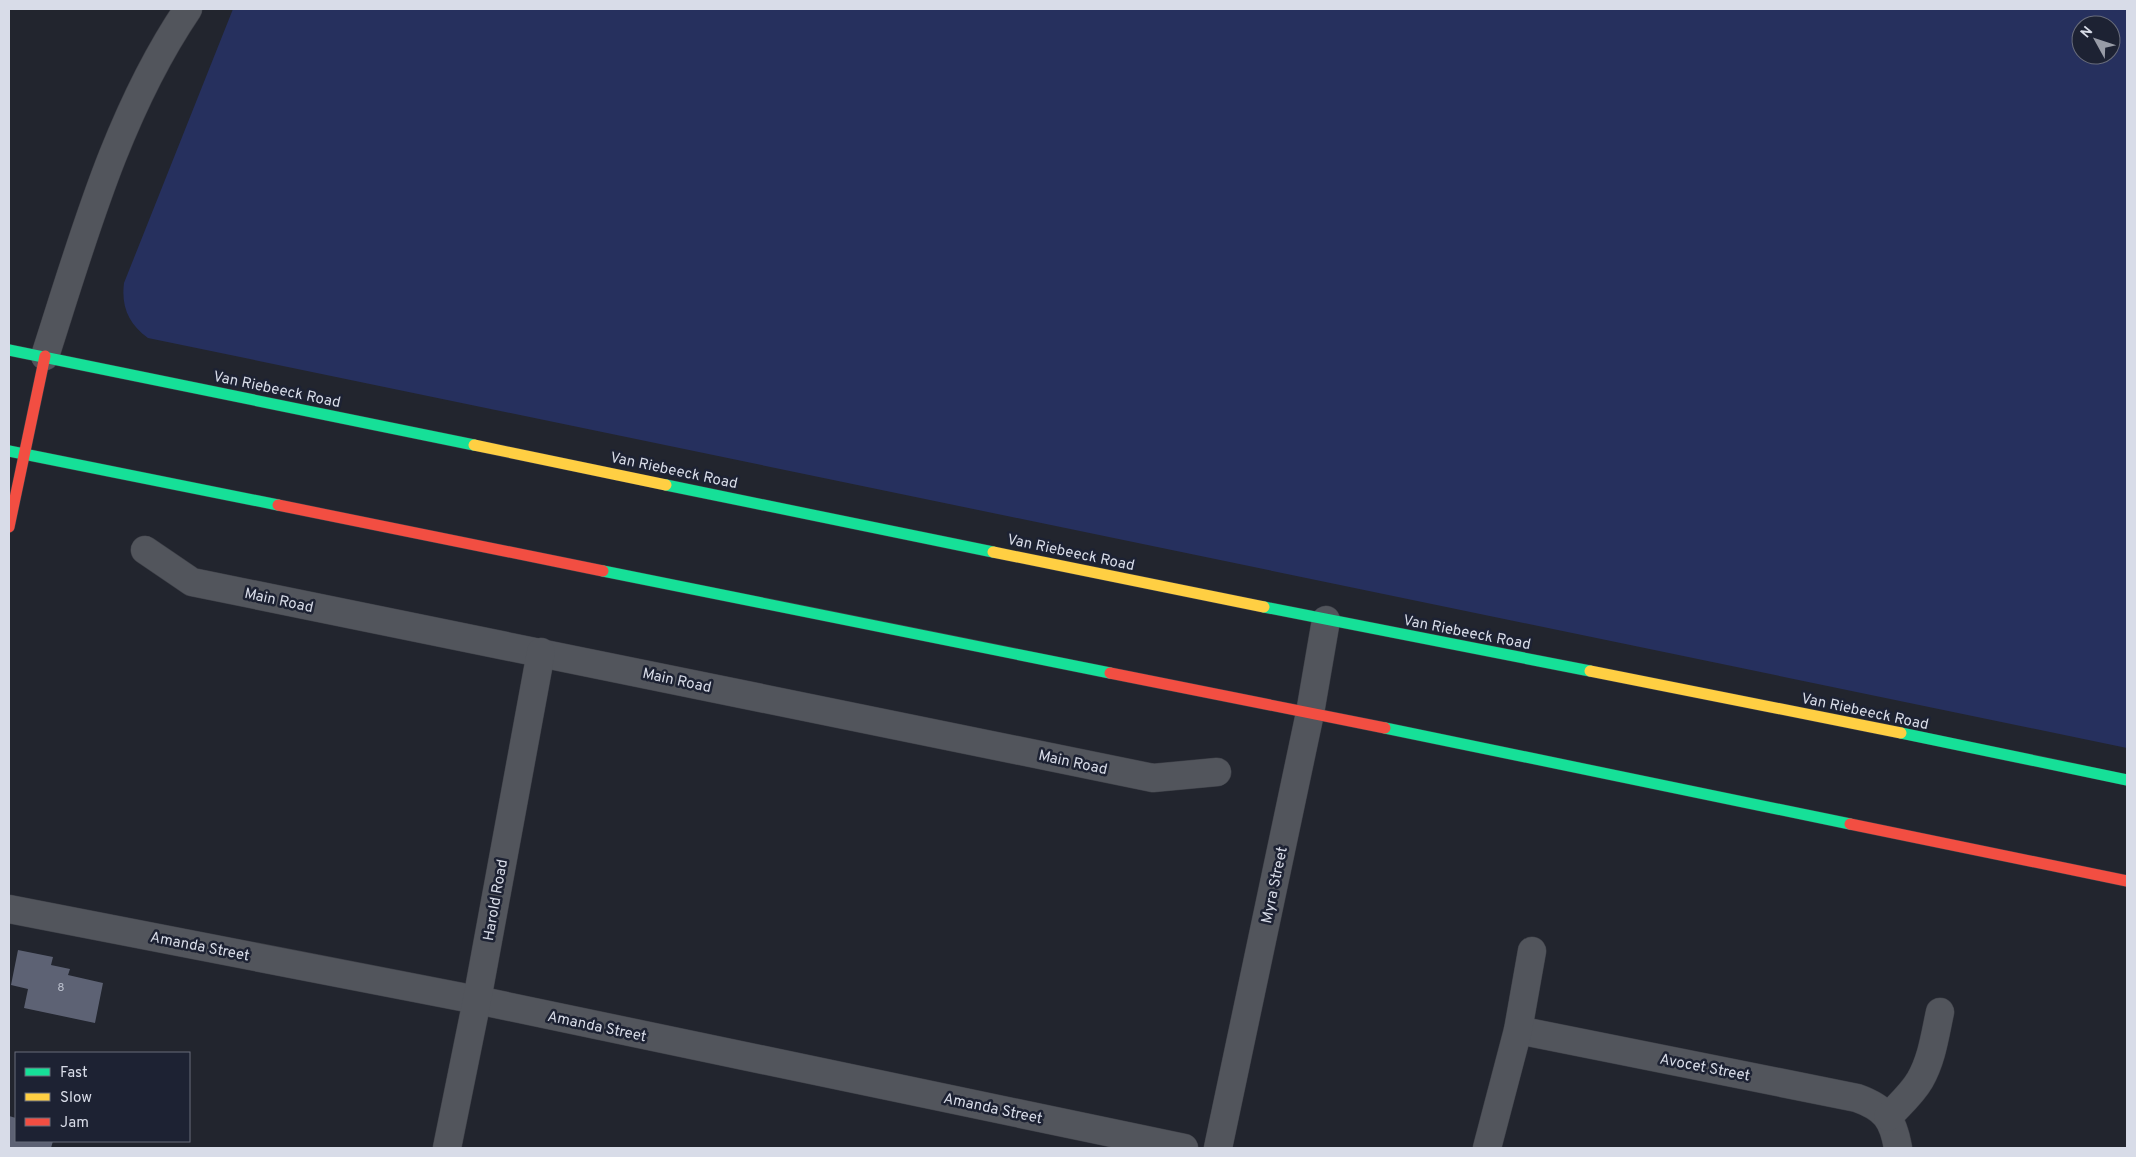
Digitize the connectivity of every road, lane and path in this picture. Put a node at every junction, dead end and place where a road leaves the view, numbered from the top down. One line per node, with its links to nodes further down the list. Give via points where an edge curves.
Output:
1 (188, 9): 3 (street, via 140,93 92,209)
2 (9, 350): 3 (main road, Van Riebeeck Road)
3 (45, 356): 5 (main road); 8 (main road, Van Riebeeck Road)
4 (9, 451): 5 (main road)
5 (24, 453): 6 (main road); 10 (main road)
6 (9, 527)
7 (145, 550): 9 (street, Main Road, via 192,582)
8 (1326, 620): 10 (street, Myra Street); 12 (main road, Van Riebeeck Road)
9 (540, 652): 11 (street, Main Road, via 1153,778); 16 (street, Harold Road)
10 (1310, 712): 13 (main road); 22 (street, Myra Street)
11 (1217, 772)
12 (2127, 780)
13 (2127, 881)
14 (9, 909): 16 (street, Amanda Street)
15 (1532, 950): 18 (street)
16 (477, 1000): 20 (street, Harold Road); 21 (street, Amanda Street)
17 (1940, 1012): 19 (street, via 1926,1069)
18 (1518, 1030): 19 (street, Avocet Street, via 1857,1098); 23 (street)
19 (1888, 1116): 24 (street)
20 (447, 1148)
21 (1184, 1148)
22 (1218, 1148)
23 (1487, 1148)
24 (1898, 1148)

